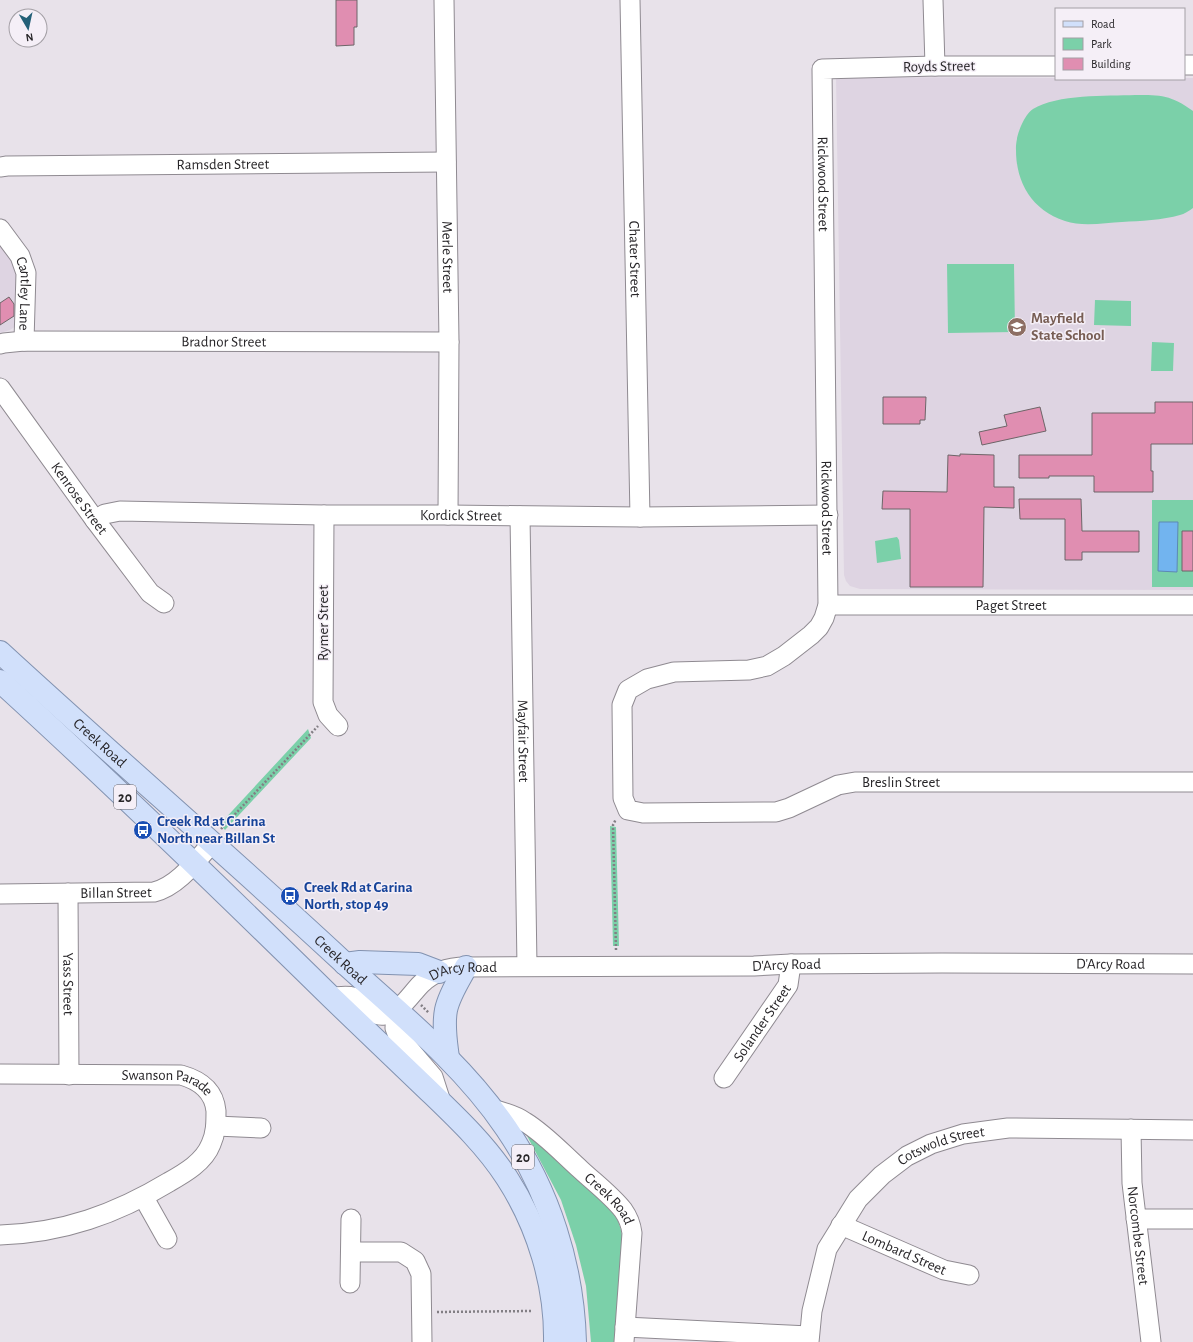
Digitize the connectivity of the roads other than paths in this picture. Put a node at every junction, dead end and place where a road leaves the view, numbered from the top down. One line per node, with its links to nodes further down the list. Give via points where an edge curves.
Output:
1 (444, 0): 7 (street, Merle Street)
2 (630, 0): 18 (street, Chater Street)
3 (933, 0): 4 (street)
4 (934, 66): 5 (street, Royds Street); 6 (street, Royds Street)
5 (1055, 66)
6 (822, 69): 15 (street, Rickwood Street)
7 (446, 162): 8 (street, Ramsden Street); 11 (street, Merle Street)
8 (0, 167)
9 (0, 229): 10 (street, Cantley Lane, via 20,256 26,273)
10 (24, 341): 11 (street, Bradnor Street); 12 (street, Bradnor Street)
11 (449, 342): 14 (street, Merle Street)
12 (0, 344)
13 (0, 388): 19 (street, Kenrose Street)
14 (448, 515): 16 (street, Kordick Street); 17 (street, Kordick Street)
15 (828, 515): 18 (street, Kordick Street); 22 (street, Rickwood Street)
16 (324, 516): 19 (street, Kordick Street, via 120,512 105,514); 25 (street, Rymer Street, via 323,702)
17 (520, 516): 18 (street, Kordick Street); 35 (street, Mayfair Street)
18 (640, 517)
19 (95, 520): 20 (street, Kenrose Street, via 150,593)
20 (164, 603)
21 (1193, 604): 22 (street, Paget Street)
22 (828, 605): 27 (street, Rickwood Street, via 822,622 811,635 767,666 749,670 674,672 647,679 628,690 622,705)
23 (3, 660): 28 (main road, Creek Road / 20)
24 (0, 681): 29 (main road, Creek Road / 20)
25 (333, 720)
26 (1193, 782): 27 (street, Breslin Street, via 855,782 838,785 776,812 642,813 628,810)
27 (623, 798)
28 (212, 843): 29 (street, Billan Street); 32 (main road, Creek Road / 20)
29 (194, 863): 30 (street, Billan Street, via 160,891); 38 (main road, Creek Road / 20)
30 (68, 893): 31 (street, Billan Street); 42 (street, Yass Street)
31 (0, 894)
32 (345, 964): 37 (main road, via 418,964); 39 (main road, Creek Road / 20)
33 (791, 964): 34 (street, D'Arcy Road); 35 (street, D'Arcy Road); 43 (street, Solander Street, via 788,985)
34 (1193, 964)
35 (527, 966): 36 (street, D'Arcy Road)
36 (466, 967): 37 (street, D'Arcy Road); 40 (main road, via 446,1009 444,1021)
37 (439, 972): 39 (street, D'Arcy Road, via 422,983)
38 (331, 997): 39 (street, Creek Road, via 353,997 380,1015); 44 (main road, Creek Road / 20)
39 (396, 1010): 40 (main road, Creek Road / 20); 44 (street, Creek Road, via 395,1028 398,1036 433,1077)
40 (448, 1058): 45 (main road, Creek Road / 20)
41 (0, 1074): 42 (street, Swanson Parade)
42 (68, 1075): 46 (street, Swanson Parade, via 181,1075 194,1079 208,1090 215,1106)
43 (724, 1078)
44 (440, 1102): 63 (main road, Creek Road / 20, via 484,1146 525,1211 537,1239 549,1283)
45 (491, 1109): 60 (street, Creek Road, via 512,1114 540,1133 624,1211 632,1233); 64 (main road, Creek Road / 20, via 522,1155 542,1194 560,1240 570,1284)
46 (216, 1126): 47 (street); 50 (street, Swanson Parade, via 211,1145 202,1158 188,1172)
47 (261, 1128)
48 (1131, 1129): 49 (street, Cotswold Street); 51 (street, Norcombe Street); 54 (street, Cotswold Street, via 1008,1128 963,1134 930,1144 907,1156 882,1175 858,1199)
49 (1193, 1130)
50 (144, 1198): 55 (street, Swanson Parade, via 84,1222 52,1230); 56 (street)
51 (1136, 1219): 52 (street); 65 (street, Norcombe Street)
52 (1193, 1219)
53 (350, 1220): 57 (street)
54 (841, 1225): 58 (street, Lombard Street, via 944,1270); 61 (street, Cotswold Street, via 827,1249 812,1311)
55 (0, 1235)
56 (167, 1239)
57 (350, 1252): 59 (street); 62 (street, via 400,1252 415,1261 421,1274)
58 (969, 1275)
59 (350, 1284)
60 (625, 1335): 61 (street)
61 (809, 1339)
62 (422, 1342)
63 (555, 1342)
64 (575, 1342)
65 (1151, 1342)

